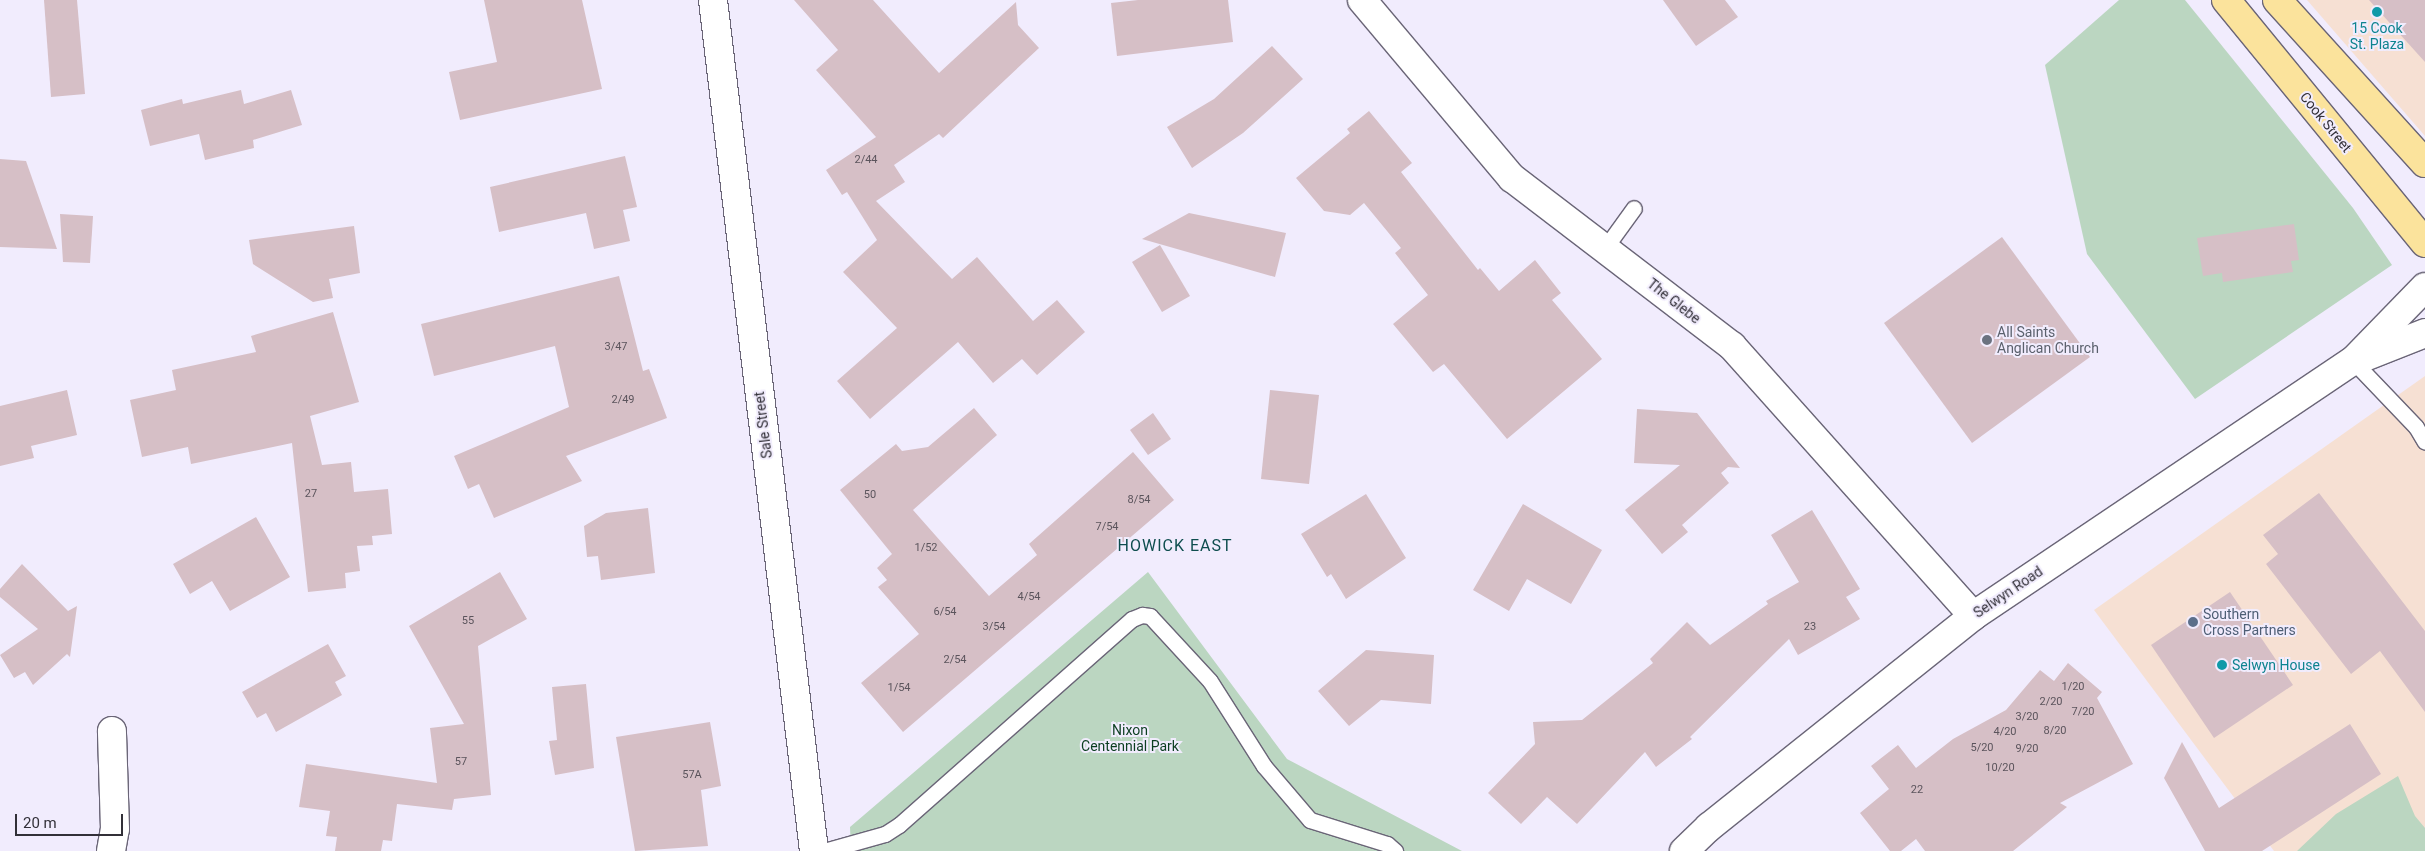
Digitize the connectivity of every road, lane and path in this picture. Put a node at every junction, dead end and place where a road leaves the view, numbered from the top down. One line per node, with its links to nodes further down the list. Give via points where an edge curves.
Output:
1 (713, 0): 16 (street, Sale Street)
2 (1362, 0): 8 (street, The Glebe, via 1512,178)
3 (2226, 0): 7 (main road, Cook Street)
4 (2277, 0): 5 (main road)
5 (2425, 163)
6 (1634, 208): 8 (lane)
7 (2425, 243)
8 (1605, 248): 13 (street, The Glebe, via 1732,346)
9 (2425, 287): 11 (street, Selwyn Road)
10 (2425, 333): 11 (street, Selwyn Road)
11 (2353, 361): 12 (lane, via 2416,427); 13 (street, Selwyn Road)
12 (2425, 442)
13 (1973, 616): 19 (street, Selwyn Road, via 1709,827)
14 (112, 730): 15 (street, via 115,829)
15 (111, 851)
16 (814, 851)
17 (824, 851): 18 (lane, via 885,834 899,825 1132,619 1142,615 1150,616 1210,681 1264,766 1310,820 1387,844)
18 (1395, 851)
19 (1684, 851)

